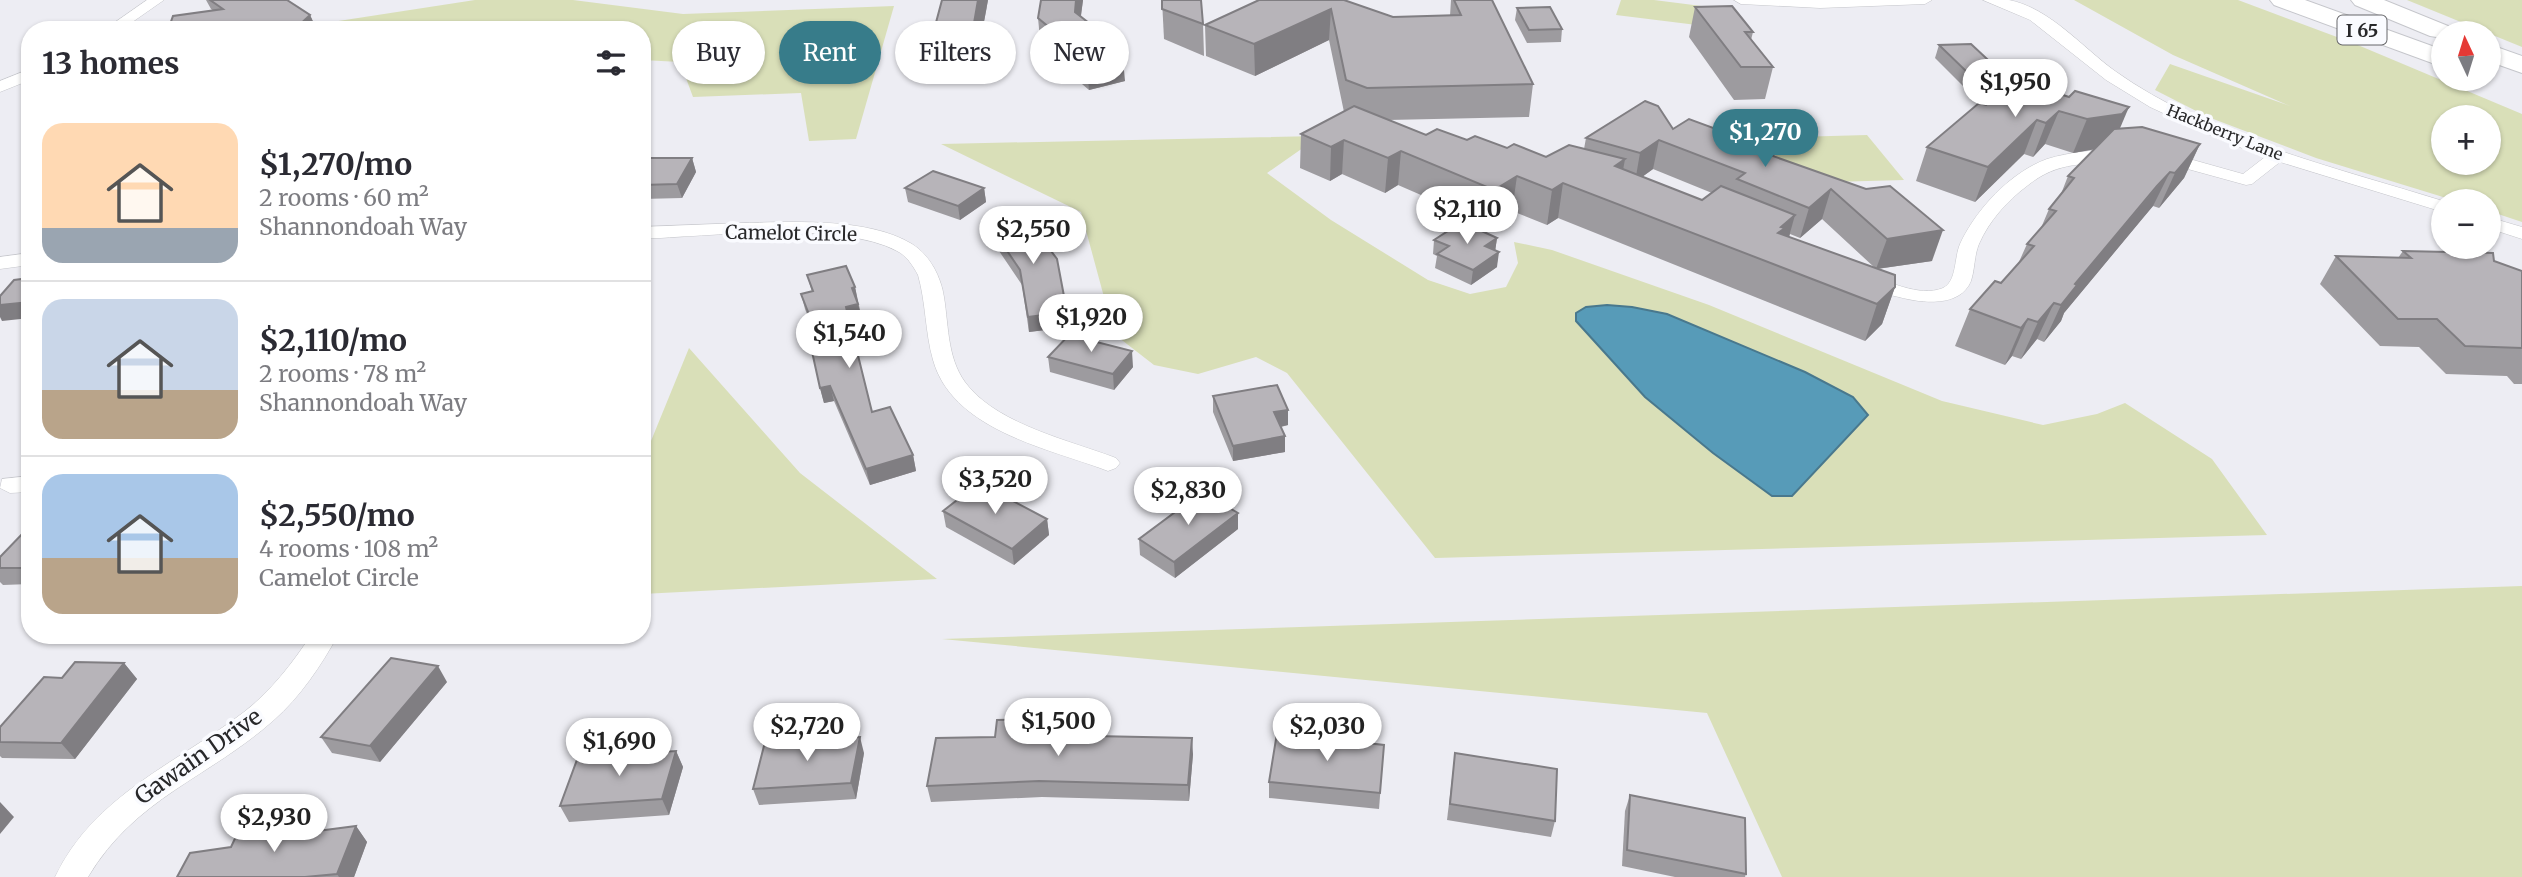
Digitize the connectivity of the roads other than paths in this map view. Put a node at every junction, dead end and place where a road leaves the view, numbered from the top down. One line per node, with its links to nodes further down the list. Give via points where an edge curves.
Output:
1 (157, 0): 7 (street)
2 (1741, 0): 3 (street, via 1820,4)
3 (1925, 0)
4 (1990, 0): 16 (street, Hackberry Lane, via 2033,14 2156,104)
5 (2282, 0): 9 (highway, I 65)
6 (2363, 0): 8 (highway, I 65)
7 (125, 21)
8 (2431, 28)
9 (2431, 55)
10 (2501, 57): 11 (highway)
11 (2522, 65)
12 (21, 80): 14 (street)
13 (2501, 81): 15 (highway)
14 (0, 87)
15 (2522, 89)
16 (2279, 154): 17 (street, Hackberry Lane); 23 (street, via 2246,180 2150,153 2049,164 2014,189 1977,226 1959,286 1942,295 1906,293)
17 (2431, 204)
18 (2501, 226): 20 (street)
19 (651, 233): 24 (street, Camelot Circle, via 817,229 872,235 906,248 929,271 938,339 951,380 985,412)
20 (2522, 233)
21 (21, 260): 22 (street)
22 (0, 263)
23 (1848, 272)
24 (1108, 463)
25 (319, 644): 26 (street, Gawain Drive, via 289,687 253,721 126,807 97,837)
26 (71, 877)

